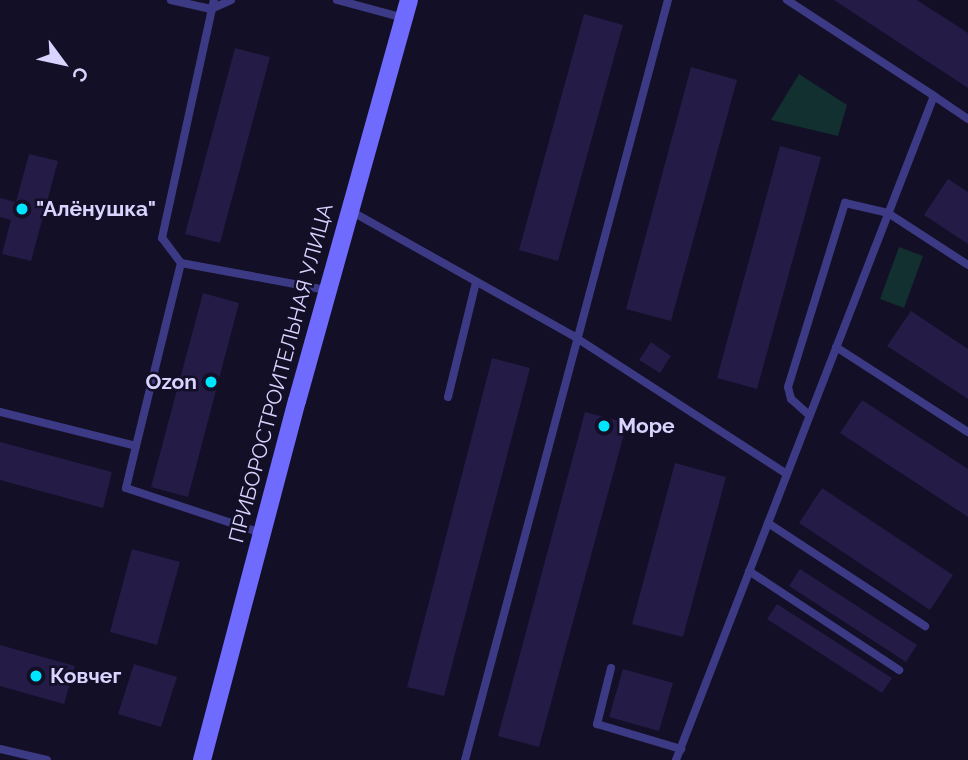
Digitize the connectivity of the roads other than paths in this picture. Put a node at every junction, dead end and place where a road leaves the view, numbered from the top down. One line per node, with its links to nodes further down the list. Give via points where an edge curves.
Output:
1 (171, 0): 7 (lane)
2 (231, 0): 7 (lane)
3 (337, 0): 8 (lane)
4 (409, 0): 8 (main road, ПРИБОРОСТРОИТЕЛЬНАЯ УЛИЦА)
5 (668, 0): 17 (lane)
6 (788, 0): 9 (lane)
7 (212, 5): 13 (lane, via 162,238)
8 (404, 18): 11 (main road, ПРИБОРОСТРОИТЕЛЬНАЯ УЛИЦА)
9 (934, 96): 10 (lane); 12 (lane)
10 (968, 119)
11 (349, 210): 15 (lane); 16 (main road, ПРИБОРОСТРОИТЕЛЬНАЯ УЛИЦА)
12 (887, 213): 14 (lane); 18 (lane); 21 (lane, via 851,203 841,209 788,387 791,399)
13 (181, 263): 16 (lane); 23 (lane)
14 (968, 265)
15 (476, 282): 17 (lane); 19 (lane)
16 (327, 289): 26 (main road, ПРИБОРОСТРОИТЕЛЬНАЯ УЛИЦА)
17 (575, 338): 24 (lane); 35 (lane)
18 (836, 347): 21 (lane); 22 (lane)
19 (448, 397)
20 (0, 412): 23 (lane)
21 (809, 415): 24 (lane)
22 (968, 432)
23 (136, 446): 26 (lane, via 126,488)
24 (787, 474): 25 (lane)
25 (768, 523): 27 (lane); 28 (lane)
26 (261, 533): 34 (main road, ПРИБОРОСТРОИТЕЛЬНАЯ УЛИЦА)
27 (749, 571): 30 (lane); 32 (lane)
28 (925, 626)
29 (611, 668): 32 (lane, via 597,724)
30 (899, 670)
31 (0, 749): 33 (lane)
32 (681, 749): 36 (lane)
33 (47, 760)
34 (202, 760)
35 (465, 760)
36 (676, 760)

